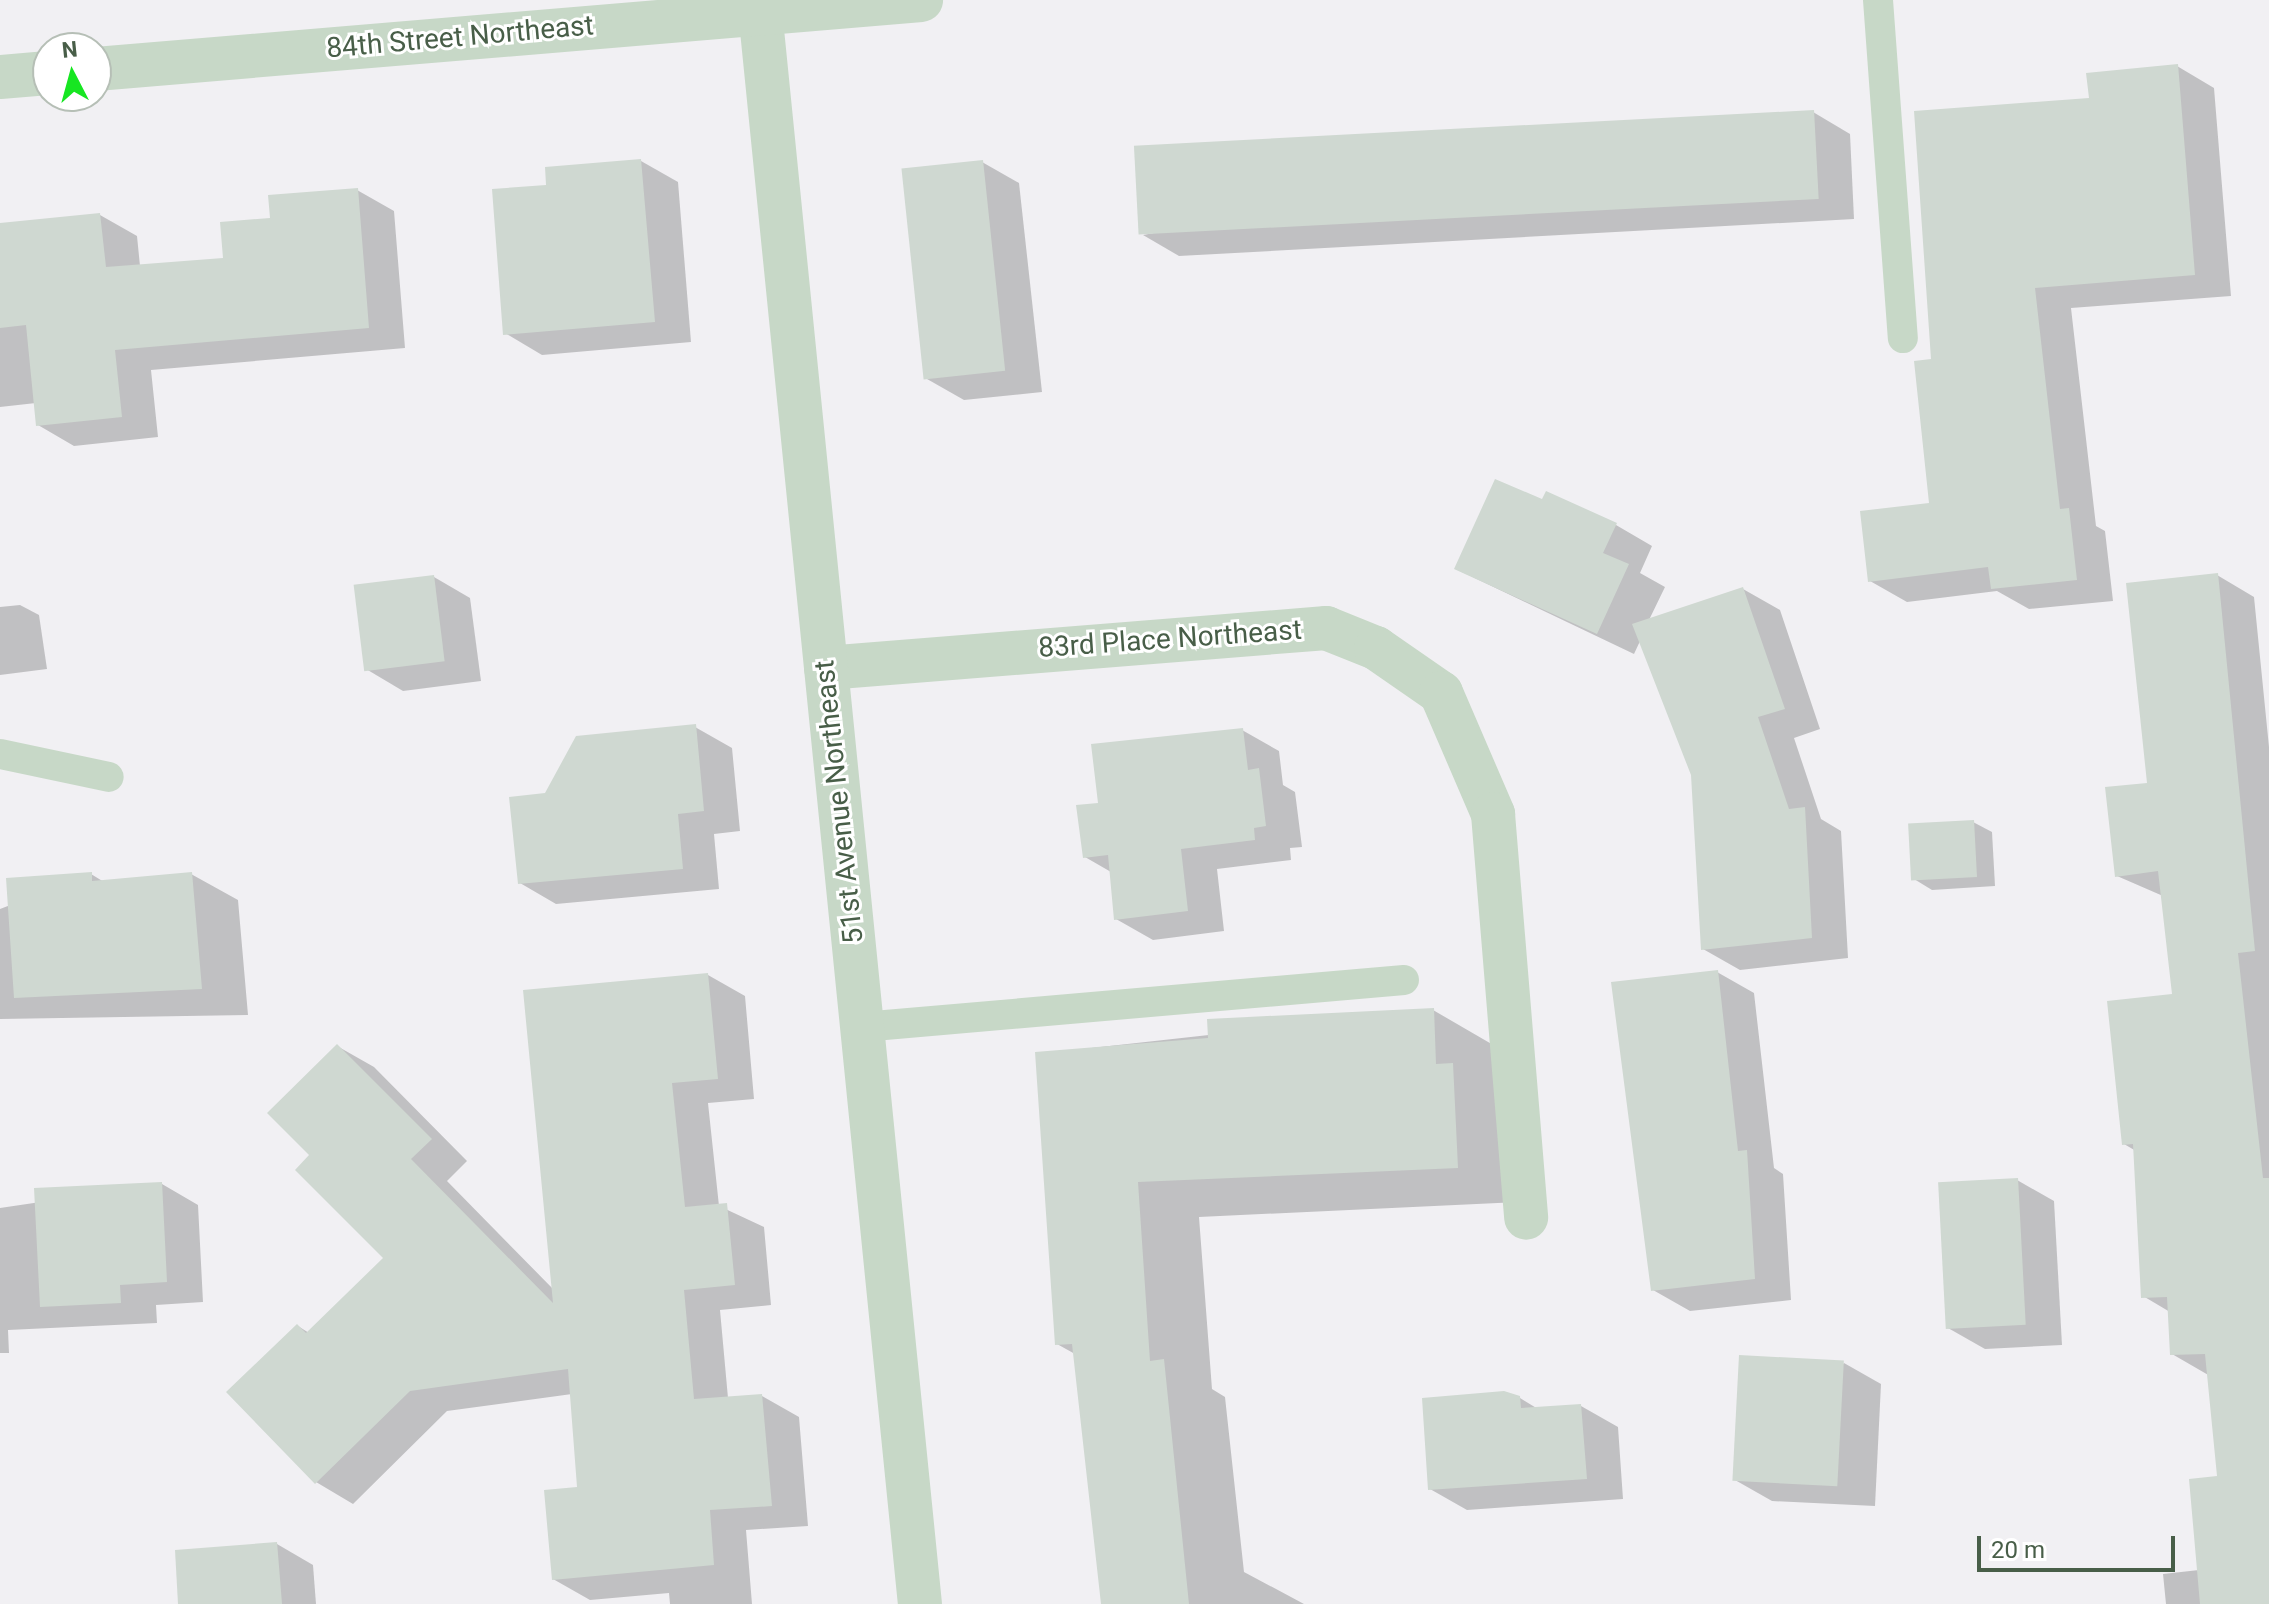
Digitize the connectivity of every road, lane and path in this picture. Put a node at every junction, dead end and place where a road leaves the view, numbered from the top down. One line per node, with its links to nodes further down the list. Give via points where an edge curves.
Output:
1 (921, 0): 3 (street, 84th Street Northeast)
2 (1878, 0): 7 (lane)
3 (759, 5): 4 (street, 84th Street Northeast); 8 (street, 51st Avenue Northeast)
4 (112, 67)
5 (32, 74): 6 (street)
6 (0, 77)
7 (1903, 338)
8 (826, 668): 12 (street, 51st Avenue Northeast); 13 (street, 83rd Place Northeast, via 1326,628 1376,648 1441,693 1493,814)
9 (0, 754): 10 (lane)
10 (109, 777)
11 (1404, 980): 12 (lane)
12 (862, 1027): 14 (street, 51st Avenue Northeast)
13 (1526, 1218)
14 (920, 1604)

